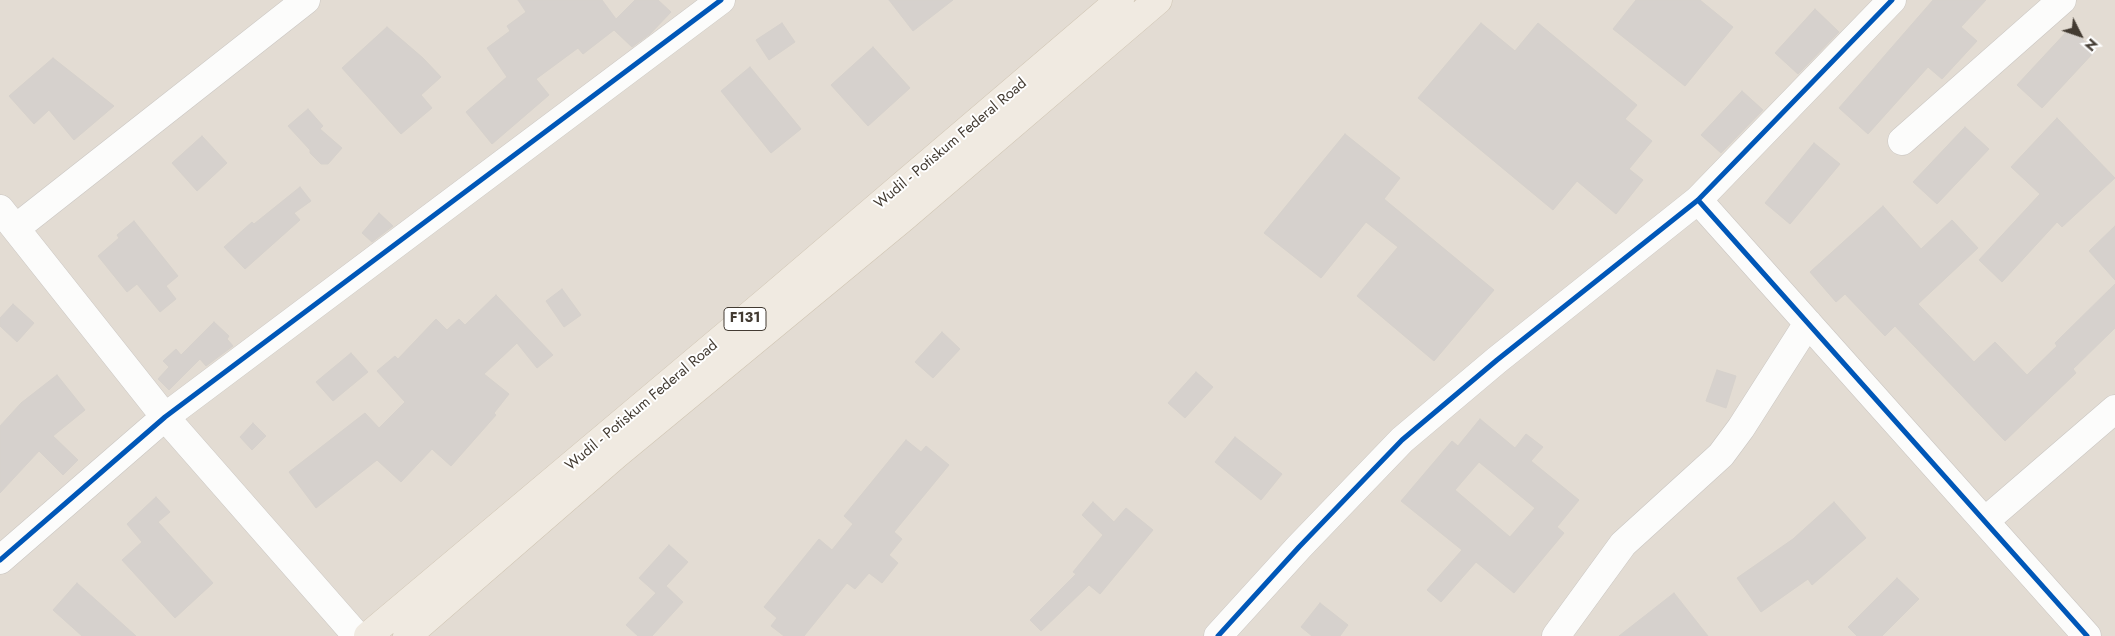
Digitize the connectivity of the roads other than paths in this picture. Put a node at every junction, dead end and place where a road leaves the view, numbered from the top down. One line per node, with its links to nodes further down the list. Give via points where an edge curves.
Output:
1 (306, 0): 9 (street)
2 (721, 0): 12 (street)
3 (1120, 0): 15 (main road, Wudil - Potiskum Federal Road / F131, via 760,307)
4 (1158, 0): 15 (main road, Wudil - Potiskum Federal Road / F131, via 903,218)
5 (2062, 0): 7 (street)
6 (1882, 3): 8 (street)
7 (1902, 141)
8 (1698, 200): 10 (street); 18 (street, via 1402,440 1298,547)
9 (8, 219): 12 (street)
10 (1808, 323): 13 (street); 19 (street, via 1742,428 1721,455 1623,544)
11 (2115, 409): 13 (street)
12 (165, 417): 14 (street); 16 (street)
13 (1985, 521): 20 (street)
14 (0, 560)
15 (402, 629): 17 (main road, Wudil - Potiskum Federal Road / F131)
16 (357, 636)
17 (368, 636)
18 (1218, 636)
19 (1556, 636)
20 (2087, 636)

